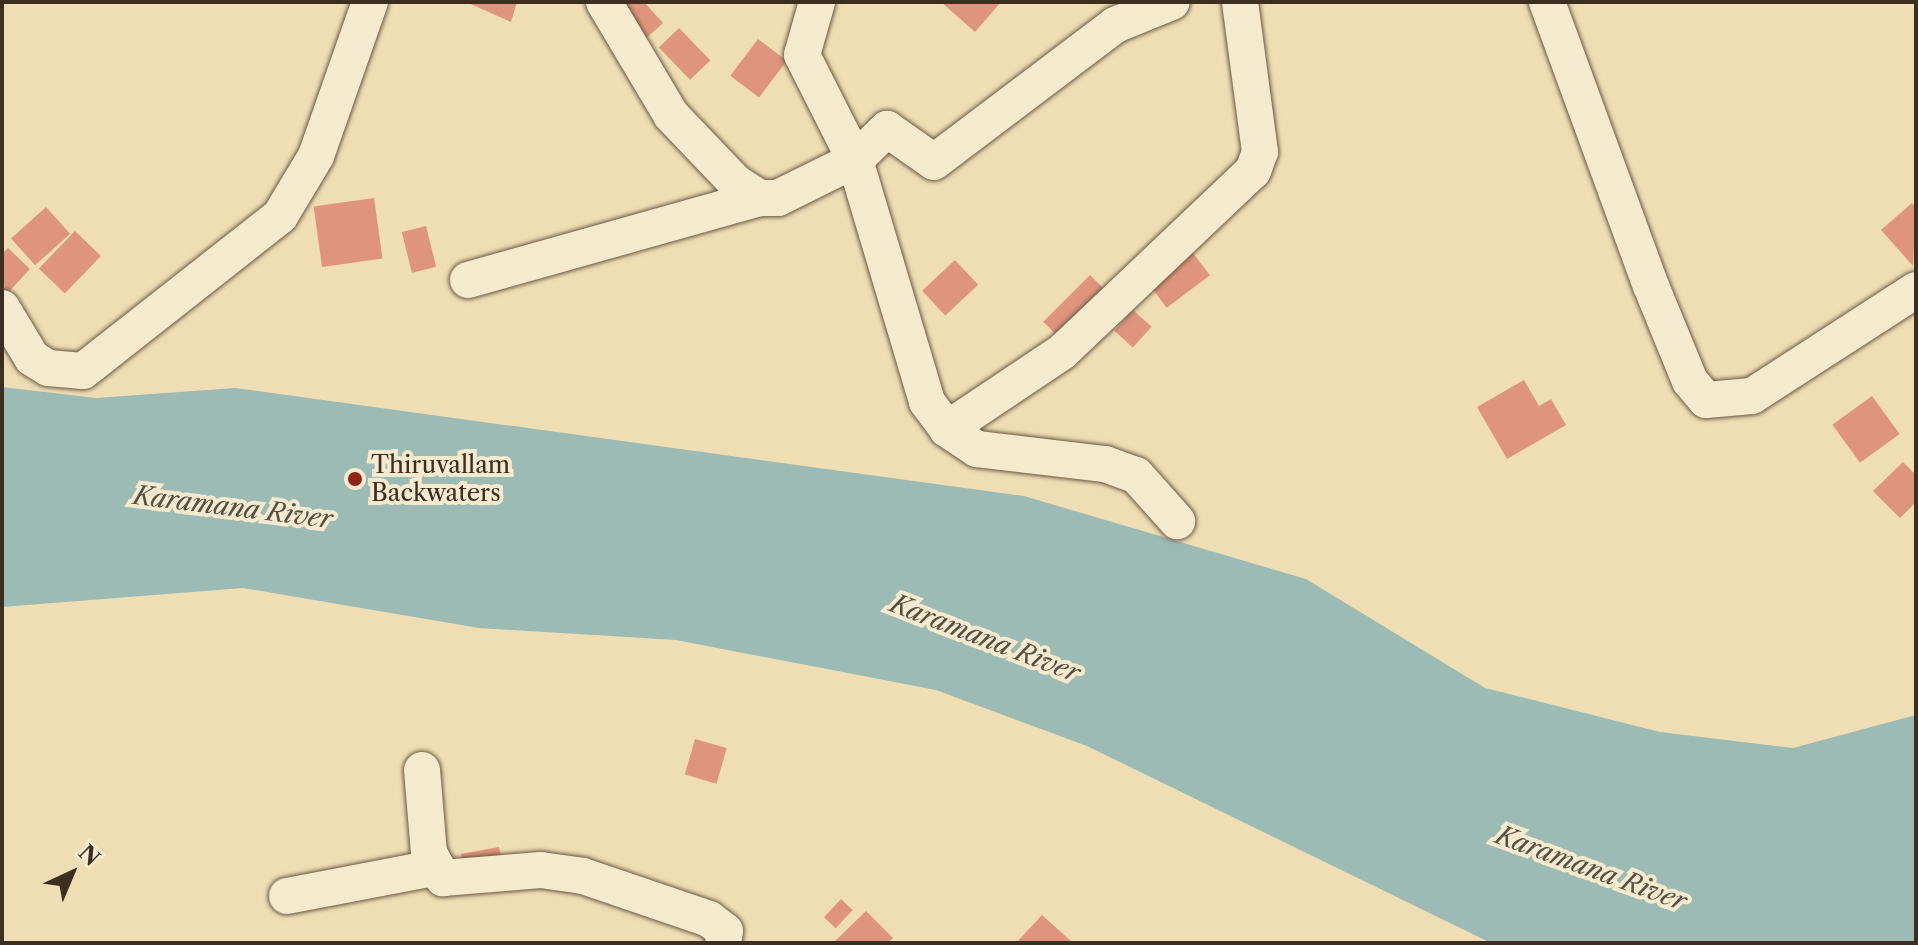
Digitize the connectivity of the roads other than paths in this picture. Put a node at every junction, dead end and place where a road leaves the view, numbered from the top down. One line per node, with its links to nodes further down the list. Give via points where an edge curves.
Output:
1 (370, 2): 11 (street, via 316,156 280,216 83,371 48,368 32,358)
2 (604, 2): 8 (street, via 671,115)
3 (817, 2): 7 (street, via 802,55)
4 (1172, 2): 7 (street, via 1115,25 934,162 887,129)
5 (1240, 2): 12 (street, via 1260,152 1253,171 1062,352)
6 (1547, 2): 10 (street, via 1657,299 1690,381 1706,400 1752,396)
7 (855, 160): 8 (street, via 800,193); 12 (street, via 927,402)
8 (760, 198): 9 (street)
9 (468, 280)
10 (1916, 290)
11 (2, 308)
12 (947, 429): 13 (street, via 989,452 1105,464 1136,475)
13 (1177, 521)
14 (422, 770): 15 (street)
15 (434, 868): 16 (street); 17 (street, via 459,881 541,870 583,876 709,919 725,931)
16 (287, 896)
17 (723, 943)

